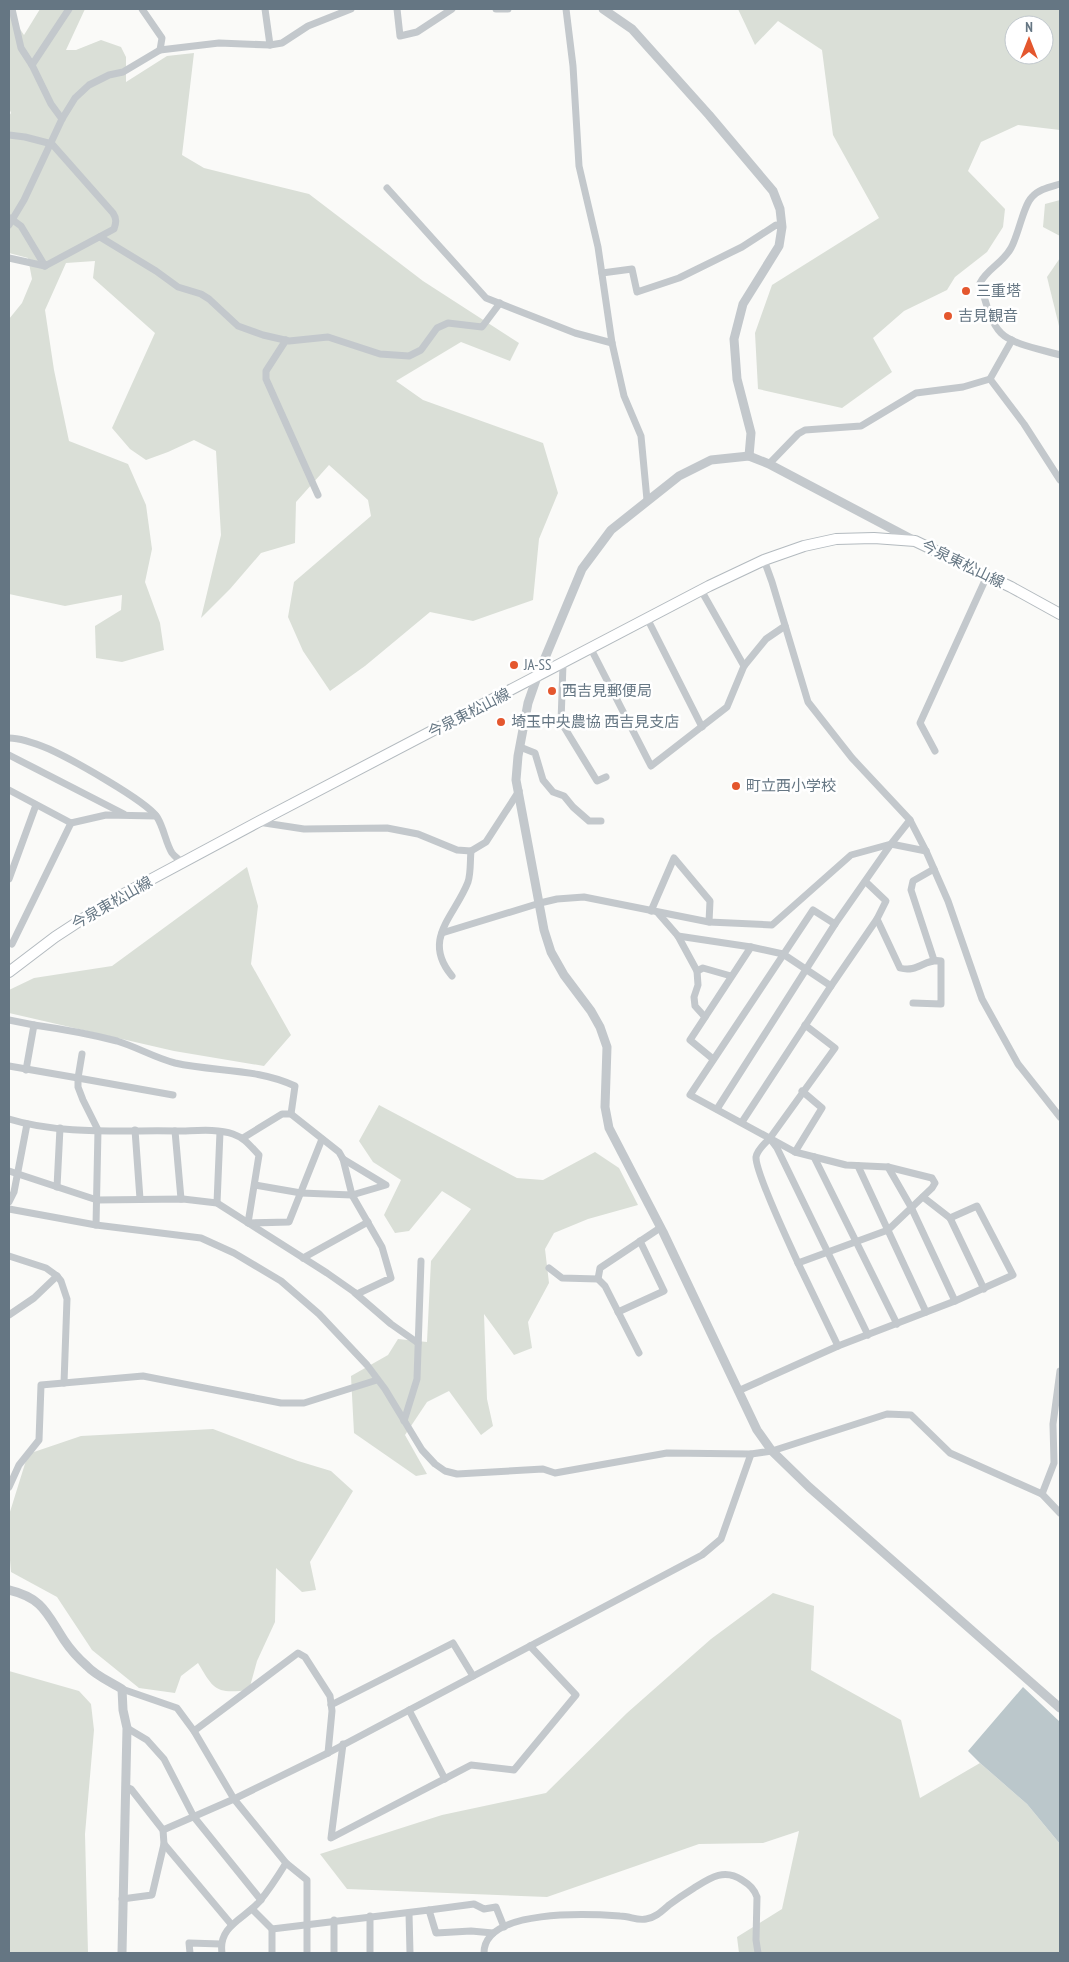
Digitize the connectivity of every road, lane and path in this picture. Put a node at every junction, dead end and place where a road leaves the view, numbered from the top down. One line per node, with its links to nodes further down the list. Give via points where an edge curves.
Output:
1 (12, 9): 14 (street, via 21,48)
2 (69, 9): 14 (street)
3 (142, 9): 13 (street, via 162,38)
4 (265, 9): 12 (street)
5 (351, 9): 12 (street, via 308,26 282,43)
6 (397, 9): 7 (street, via 400,36 417,32)
7 (452, 9)
8 (496, 9): 9 (street)
9 (508, 9)
10 (566, 9): 25 (street, via 579,166)
11 (603, 9): 21 (street, via 632,29 760,174 773,191)
12 (270, 45): 13 (street, via 219,43)
13 (160, 50): 15 (street, via 123,72 109,74 89,85 75,98)
14 (32, 65): 15 (street)
15 (62, 119): 17 (street)
16 (9, 135): 17 (street)
17 (52, 144): 20 (street, via 24,200); 22 (street, via 116,218 114,229)
18 (1060, 184): 28 (street, via 1032,196 1011,248 980,283 1001,333)
19 (387, 188): 26 (street, via 486,298)
20 (10, 220): 24 (street, via 21,226)
21 (782, 227): 25 (street, via 776,225 742,247 679,278 637,292 632,269); 32 (street, via 779,246 743,304 734,339 737,379 751,433)
22 (100, 237): 24 (street); 27 (street, via 178,287 201,294 238,326)
23 (9, 258): 24 (street)
24 (45, 266)
25 (602, 273): 29 (street)
26 (500, 303): 27 (street, via 482,327 448,323 437,328 421,350 409,356 380,354 328,337); 29 (street, via 575,333)
27 (286, 340): 35 (street, via 266,371 266,379)
28 (1012, 340): 30 (street); 31 (street)
29 (612, 343): 36 (street, via 624,396 641,436)
30 (1060, 355)
31 (990, 379): 33 (street, via 964,387 916,393 862,426 806,430); 34 (street)
32 (749, 456): 33 (street); 36 (street, via 711,460 679,476)
33 (769, 464): 37 (street)
34 (1060, 480)
35 (318, 495)
36 (647, 500): 47 (street, via 611,530 582,569)
37 (915, 541): 38 (main road, 今泉東松山線, via 836,539); 39 (main road, 今泉東松山線)
38 (764, 560): 40 (main road, 今泉東松山線); 43 (street)
39 (987, 576): 41 (main road, 今泉東松山線); 51 (street, via 920,723)
40 (702, 590): 42 (main road, 今泉東松山線); 46 (street)
41 (1060, 614)
42 (648, 620): 44 (main road, 今泉東松山線); 48 (street)
43 (785, 626): 46 (street, via 766,639); 59 (street, via 808,702 852,758)
44 (591, 649): 45 (main road, 今泉東松山線); 48 (street, via 651,766)
45 (563, 664): 47 (main road, 今泉東松山線); 53 (street, via 560,722 597,781)
46 (744, 666): 48 (street, via 727,707)
47 (537, 677): 50 (street, via 528,703); 61 (main road, 今泉東松山線)
48 (702, 727)
49 (9, 738): 58 (street, via 50,749 118,788)
50 (520, 747): 55 (street, via 516,780); 60 (street, via 535,753 543,780 553,792 564,796 589,821)
51 (935, 751)
52 (9, 755): 57 (street)
53 (606, 777)
54 (9, 790): 56 (street)
55 (519, 791): 64 (street, via 486,842); 70 (street)
56 (36, 804): 62 (street); 68 (street)
57 (126, 815): 58 (street); 62 (street, via 106,815)
58 (156, 816): 66 (street, via 172,852)
59 (910, 820): 63 (street); 65 (street)
60 (601, 821)
61 (258, 822): 64 (street, via 304,829 387,828 418,834 457,850); 66 (main road, 今泉東松山線)
62 (71, 823): 77 (street)
63 (890, 844): 65 (street); 69 (street); 73 (street, via 851,855 772,925)
64 (472, 851): 75 (street, via 468,881)
65 (926, 851): 67 (street)
66 (183, 864): 83 (main road, 今泉東松山線, via 107,903)
67 (934, 869): 80 (street, via 913,881 910,890); 101 (street, via 982,999 1018,1064)
68 (9, 879)
69 (866, 882): 72 (street, via 886,901); 74 (street)
70 (540, 903): 71 (street, via 584,897); 75 (street); 136 (street, via 551,952 600,1027 607,1047 605,1107 609,1128)
71 (654, 912): 73 (street); 73 (street, via 674,858 710,901); 76 (street)
72 (877, 919): 80 (street, via 900,968 909,970); 86 (street)
73 (709, 922)
74 (835, 924): 79 (street, via 813,910); 82 (street)
75 (442, 933): 84 (street, via 439,954)
76 (678, 936): 78 (street); 81 (street)
77 (10, 945)
78 (752, 947): 79 (street); 85 (street)
79 (783, 954): 82 (street); 93 (street)
80 (934, 960): 87 (street, via 941,961 942,1004)
81 (697, 971): 85 (street, via 702,968); 88 (street, via 694,1006)
82 (806, 971): 86 (street); 99 (street)
83 (9, 972)
84 (452, 976)
85 (731, 976): 88 (street)
86 (830, 986): 90 (street)
87 (913, 1003)
88 (705, 1017): 93 (street, via 690,1040)
89 (9, 1020): 91 (street)
90 (806, 1024): 97 (street, via 835,1048); 103 (street)
91 (34, 1025): 95 (street); 100 (street, via 117,1042 174,1062 222,1071 253,1072 282,1080 295,1086)
92 (82, 1054): 96 (street)
93 (713, 1059): 99 (street, via 690,1095)
94 (9, 1066): 95 (street)
95 (26, 1070): 96 (street)
96 (78, 1078): 98 (street); 106 (street, via 78,1087)
97 (802, 1091): 111 (street); 113 (street, via 822,1108)
98 (173, 1096)
99 (717, 1109): 103 (street)
100 (290, 1114): 110 (street, via 282,1114); 112 (street)
101 (1060, 1117)
102 (9, 1119): 104 (street)
103 (742, 1122): 111 (street)
104 (27, 1124): 105 (street); 119 (street)
105 (60, 1128): 106 (street); 121 (street)
106 (98, 1130): 107 (street); 127 (street)
107 (135, 1130): 108 (street); 125 (street)
108 (175, 1131): 109 (street); 126 (street)
109 (220, 1132): 110 (street); 129 (street)
110 (243, 1138): 120 (street, via 259,1155)
111 (770, 1138): 113 (street); 140 (street); 144 (street, via 756,1158)
112 (322, 1139): 115 (street); 122 (street)
113 (795, 1152): 114 (street)
114 (814, 1157): 116 (street); 139 (street)
115 (343, 1159): 123 (street); 123 (street, via 386,1185)
116 (858, 1166): 117 (street); 137 (street)
117 (888, 1167): 124 (street, via 932,1178 935,1183); 130 (street)
118 (9, 1171): 119 (street)
119 (17, 1174): 121 (street); 128 (street)
120 (255, 1185): 122 (street); 134 (street)
121 (57, 1187): 127 (street)
122 (301, 1193): 123 (street); 134 (street, via 290,1222)
123 (352, 1195): 133 (street)
124 (923, 1197): 130 (street); 132 (street)
125 (140, 1199): 126 (street); 127 (street)
126 (181, 1199): 129 (street)
127 (98, 1200): 135 (street)
128 (9, 1202)
129 (217, 1203): 134 (street)
130 (911, 1207): 137 (street); 150 (street)
131 (9, 1209): 135 (street)
132 (950, 1218): 148 (street); 148 (street, via 977,1206 1013,1275)
133 (368, 1222): 142 (street); 149 (street, via 382,1247 390,1278 357,1294)
134 (248, 1223): 142 (street)
135 (96, 1225): 160 (street, via 201,1238 234,1253 281,1281 320,1314)
136 (660, 1228): 138 (street); 162 (street)
137 (888, 1230): 139 (street); 152 (street)
138 (640, 1241): 147 (street, via 600,1268); 151 (street, via 664,1291)
139 (857, 1242): 140 (street); 154 (street)
140 (827, 1252): 144 (street); 155 (street)
141 (9, 1256): 146 (street, via 46,1268)
142 (303, 1258): 149 (street)
143 (421, 1261): 156 (street)
144 (798, 1263): 157 (street)
145 (549, 1268): 147 (street, via 562,1278)
146 (57, 1276): 153 (street, via 34,1298); 161 (street, via 67,1298)
147 (598, 1279): 151 (street)
148 (984, 1288): 150 (street)
149 (355, 1292): 156 (street)
150 (955, 1301): 152 (street)
151 (618, 1312): 158 (street)
152 (926, 1312): 154 (street)
153 (9, 1315)
154 (897, 1324): 155 (street)
155 (868, 1335): 157 (street)
156 (418, 1343): 163 (street, via 417,1379)
157 (838, 1346): 162 (street)
158 (639, 1353)
159 (1060, 1371): 167 (street, via 1053,1424 1054,1463)
160 (377, 1380): 161 (street, via 304,1403 281,1403 143,1376); 163 (street)
161 (64, 1383): 166 (street, via 41,1385 39,1440 20,1465)
162 (738, 1391): 164 (street, via 757,1430)
163 (404, 1420): 165 (street, via 422,1450 435,1464 457,1474 543,1469 555,1473 667,1453)
164 (772, 1451): 165 (street); 167 (street, via 887,1414 911,1415 950,1453); 174 (street)
165 (751, 1454): 170 (street, via 721,1539 714,1546)
166 (9, 1487)
167 (1042, 1494): 168 (street)
168 (1060, 1514)
169 (9, 1590): 172 (street, via 39,1604 88,1668)
170 (530, 1646): 171 (street); 180 (street, via 576,1695 514,1770 471,1766)
171 (473, 1676): 173 (street, via 453,1643); 175 (street)
172 (122, 1689): 176 (street); 177 (street, via 177,1708)
173 (331, 1705): 177 (street, via 330,1696 305,1657 298,1654); 179 (street)
174 (1060, 1708)
175 (409, 1710): 178 (street); 180 (street)
176 (127, 1728): 181 (street); 183 (street, via 147,1740 164,1759)
177 (194, 1731): 182 (street)
178 (343, 1744): 179 (street); 180 (street, via 331,1838)
179 (328, 1752): 182 (street)
180 (445, 1779)
181 (126, 1787): 184 (street); 187 (street)
182 (234, 1799): 183 (street); 186 (street)
183 (194, 1816): 184 (street); 188 (street)
184 (163, 1830): 185 (street)
185 (164, 1844): 187 (street, via 152,1895); 194 (street)
186 (286, 1863): 188 (street); 195 (street, via 307,1880)
187 (122, 1899): 200 (street)
188 (261, 1900): 189 (street)
189 (252, 1909): 194 (street); 197 (street)
190 (429, 1910): 191 (street); 196 (street, via 474,1904 484,1909 496,1908); 198 (street, via 436,1933)
191 (409, 1913): 192 (street); 207 (street)
192 (370, 1916): 193 (street); 206 (street)
193 (334, 1920): 195 (street); 205 (street)
194 (230, 1924): 199 (street)
195 (307, 1924): 197 (street); 204 (street)
196 (504, 1927): 198 (street); 209 (street, via 524,1919 563,1914 624,1916 638,1920 653,1918 710,1878 729,1874 750,1885 757,1897)
197 (272, 1929): 203 (street)
198 (493, 1933): 208 (street)
199 (221, 1944): 201 (street, via 189,1942); 202 (street)
200 (122, 1953)
201 (190, 1953)
202 (222, 1953)
203 (272, 1953)
204 (307, 1953)
205 (334, 1953)
206 (370, 1953)
207 (410, 1953)
208 (484, 1953)
209 (758, 1953)

